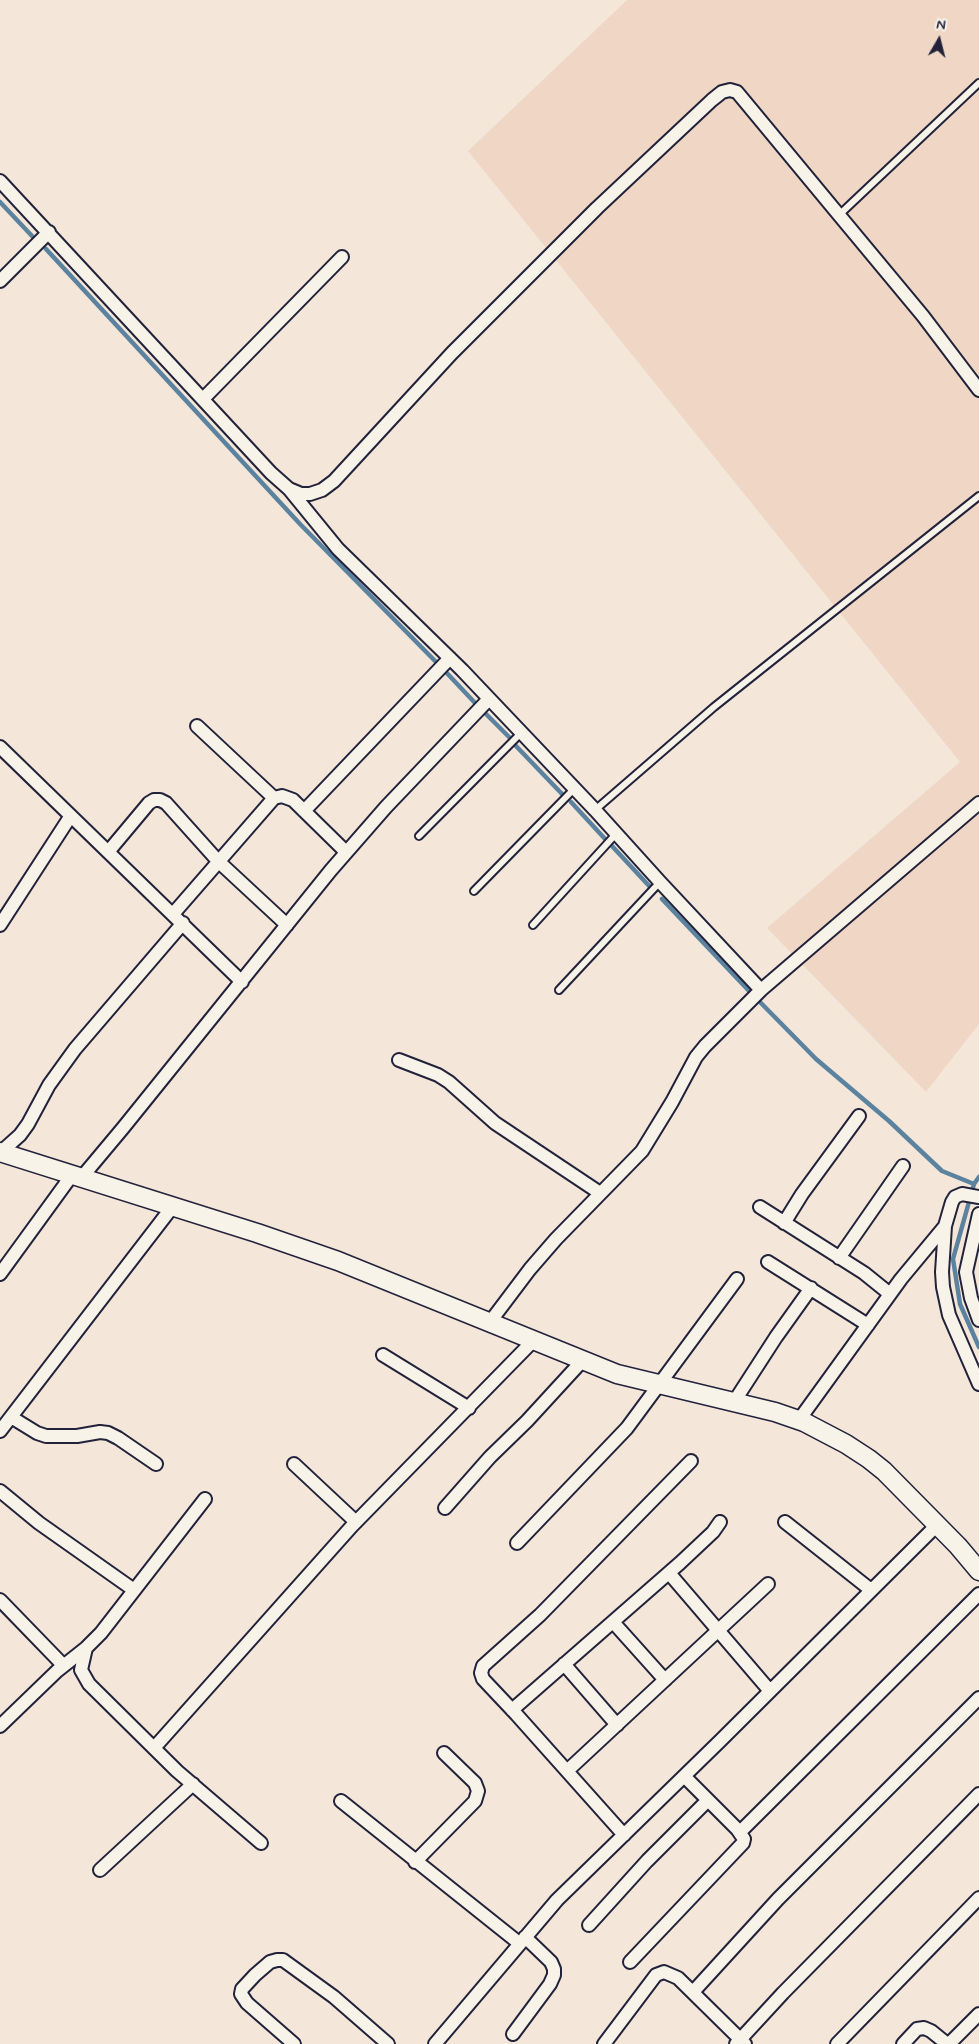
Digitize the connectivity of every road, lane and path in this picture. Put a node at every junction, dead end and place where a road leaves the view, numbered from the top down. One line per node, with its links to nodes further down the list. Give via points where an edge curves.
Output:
1 (979, 83): 3 (lane)
2 (0, 181): 4 (street)
3 (839, 215): 7 (street); 9 (street, via 737,92 722,92 597,208 452,353 334,481 310,494)
4 (49, 232): 6 (street); 8 (street)
5 (342, 257): 8 (street)
6 (0, 281)
7 (979, 390)
8 (203, 399): 9 (street)
9 (289, 489): 11 (street, via 338,549)
10 (979, 496): 19 (lane, via 714,707)
11 (450, 658): 12 (street); 20 (street)
12 (489, 699): 14 (street); 25 (street)
13 (197, 726): 17 (street)
14 (521, 733): 16 (street); 23 (lane)
15 (2, 754): 21 (street)
16 (574, 789): 19 (street); 28 (lane)
17 (274, 798): 20 (street, via 287,796); 26 (street)
18 (979, 803): 36 (street)
19 (595, 810): 22 (street)
20 (304, 811): 25 (street)
21 (70, 817): 24 (street); 31 (street)
22 (616, 834): 27 (street); 32 (lane)
23 (418, 836)
24 (108, 852): 26 (street, via 149,803 160,800); 29 (street)
25 (346, 852): 33 (street)
26 (218, 861): 29 (street); 33 (street)
27 (660, 882): 35 (lane); 36 (street)
28 (474, 891)
29 (173, 914): 30 (street)
30 (183, 923): 34 (street); 39 (street, via 75,1049 49,1085 28,1124)
31 (0, 925)
32 (533, 925)
33 (287, 926): 34 (street)
34 (242, 982): 41 (street)
35 (559, 990)
36 (761, 990): 42 (street, via 696,1057 642,1151)
37 (400, 1060): 42 (street, via 449,1082 495,1123)
38 (858, 1116): 47 (street)
39 (1, 1152): 41 (street)
40 (902, 1166): 49 (street)
41 (77, 1176): 44 (street); 51 (street)
42 (600, 1193): 56 (street, via 530,1268)
43 (978, 1196): 48 (street, via 962,1194 955,1197)
44 (173, 1206): 56 (street, via 338,1262); 65 (street)
45 (760, 1207): 47 (street)
46 (979, 1214): 55 (street, via 966,1272)
47 (784, 1223): 49 (street)
48 (945, 1226): 54 (street); 61 (street, via 942,1272 945,1302)
49 (839, 1258): 54 (street)
50 (768, 1262): 53 (street)
51 (0, 1274)
52 (737, 1279): 62 (street)
53 (811, 1288): 57 (street); 63 (street)
54 (890, 1294): 57 (street)
55 (979, 1320)
56 (490, 1322): 58 (street)
57 (868, 1325): 66 (street)
58 (534, 1340): 60 (street); 64 (street)
59 (383, 1355): 64 (street)
60 (583, 1360): 62 (street, via 617,1374); 73 (street)
61 (979, 1384)
62 (660, 1385): 63 (street); 78 (street, via 621,1434)
63 (734, 1402): 66 (street)
64 (469, 1408): 74 (street)
65 (11, 1417): 67 (street); 69 (street, via 46,1436 108,1433)
66 (799, 1420): 77 (street, via 869,1459)
67 (0, 1431)
68 (691, 1461): 94 (street, via 546,1609 483,1666 483,1679)
69 (156, 1464)
70 (294, 1464): 74 (street)
71 (0, 1491): 82 (street)
72 (205, 1499): 82 (street)
73 (445, 1508)
74 (356, 1522): 97 (street)
75 (720, 1522): 80 (street)
76 (785, 1522): 83 (street)
77 (937, 1525): 79 (street); 83 (street)
78 (517, 1543)
79 (979, 1571)
80 (669, 1573): 86 (street); 87 (street)
81 (768, 1584): 87 (street)
82 (134, 1590): 88 (street, via 102,1633)
83 (870, 1590): 92 (street)
84 (979, 1594): 105 (street)
85 (0, 1600): 90 (street)
86 (614, 1622): 89 (street); 91 (street)
87 (718, 1630): 91 (street); 92 (street)
88 (86, 1648): 90 (street); 97 (street, via 81,1664 89,1684)
89 (564, 1664): 94 (street); 95 (street)
90 (63, 1665): 96 (street)
91 (665, 1680): 95 (street)
92 (770, 1691): 100 (street)
93 (979, 1698): 114 (street, via 778,1899)
94 (512, 1710): 99 (street)
95 (616, 1725): 99 (street)
96 (0, 1726)
97 (154, 1748): 101 (street)
98 (444, 1753): 108 (street, via 475,1783 478,1792 475,1801)
99 (567, 1771): 106 (street)
100 (684, 1776): 103 (street); 106 (street)
101 (193, 1784): 107 (street); 109 (street)
102 (979, 1794): 117 (street, via 783,1993)
103 (708, 1800): 105 (street); 111 (street, via 646,1861)
104 (341, 1801): 108 (street)
105 (740, 1832): 113 (street, via 744,1839 742,1847)
106 (624, 1835): 112 (street, via 557,1900)
107 (261, 1843)
108 (415, 1862): 112 (street)
109 (100, 1870)
110 (979, 1898): 122 (street)
111 (589, 1926)
112 (522, 1940): 116 (street, via 551,1962 554,1976); 120 (street)
113 (630, 1962)
114 (693, 1992): 117 (street); 121 (street, via 670,1973 656,1975)
115 (979, 2014): 124 (street)
116 (513, 2034)
117 (741, 2042)
118 (294, 2044): 119 (street, via 241,1994 255,1975 277,1960 283,1960 328,1992)
119 (388, 2044)
120 (435, 2044)
121 (604, 2044)
122 (836, 2044)
123 (903, 2044): 124 (street, via 917,2029 924,2028)
124 (948, 2044)

